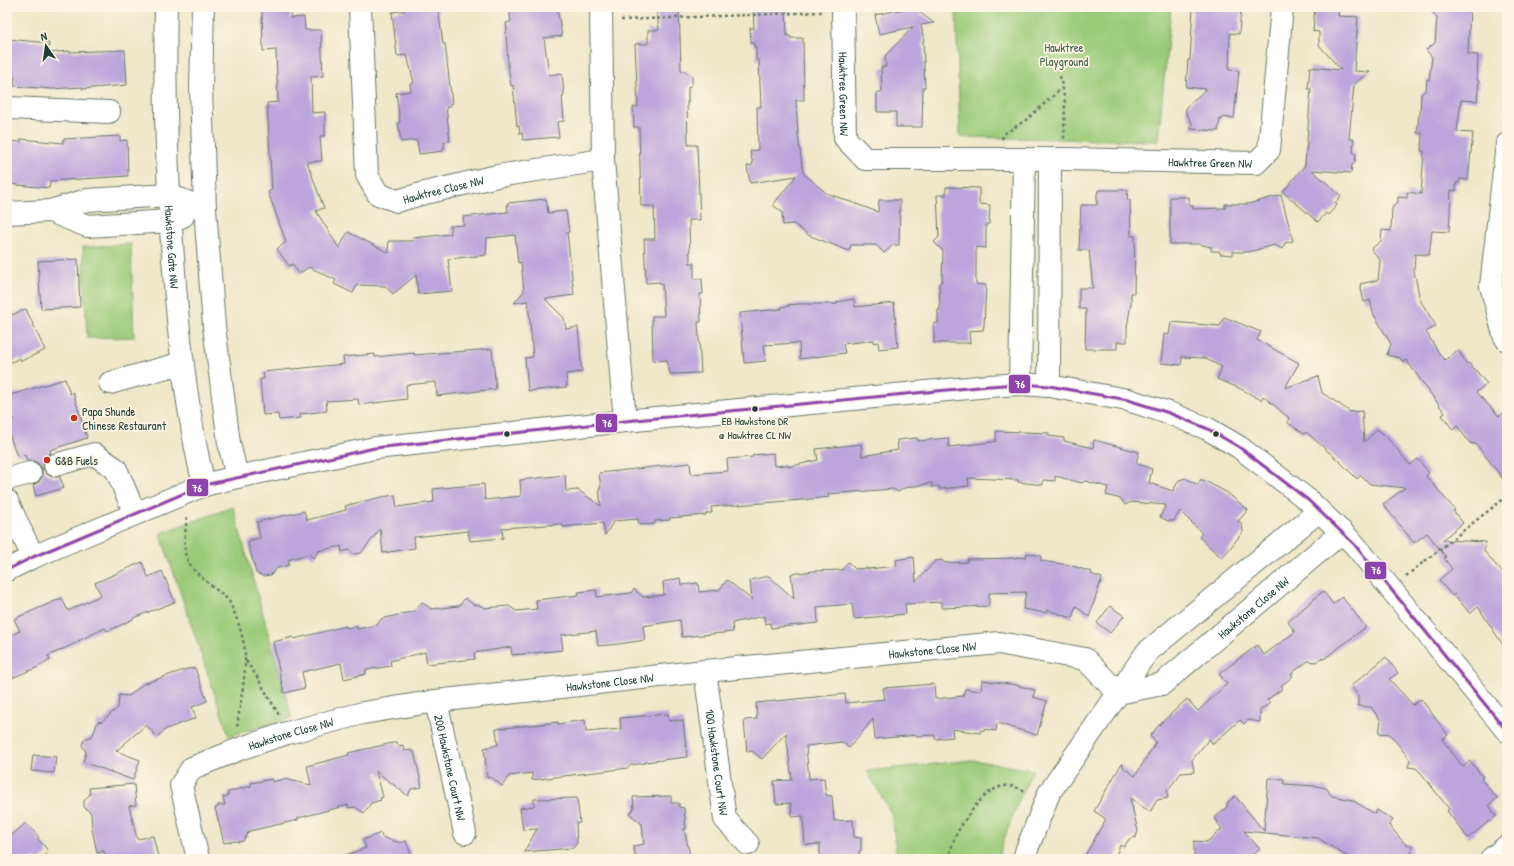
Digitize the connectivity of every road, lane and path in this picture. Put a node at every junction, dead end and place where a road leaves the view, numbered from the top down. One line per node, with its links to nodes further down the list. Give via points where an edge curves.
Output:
1 (166, 7): 17 (street, Hawkstone Gate NW)
2 (203, 7): 18 (street, via 201,88)
3 (360, 7): 16 (street, Hawktree Close NW, via 367,175 378,194 397,201 497,176)
4 (600, 7): 16 (street)
5 (1282, 7): 14 (street, Hawktree Green NW, via 1269,150 1256,163)
6 (833, 9): 7 (path); 15 (street, Hawktree Green NW, via 845,138 865,159)
7 (620, 20)
8 (1060, 76): 9 (path)
9 (1062, 88): 12 (path, via 1026,120 1004,134); 14 (path, via 1065,102)
10 (7, 108): 11 (street)
11 (109, 112)
12 (1000, 143)
13 (1507, 144): 22 (street, via 1491,286)
14 (1057, 151): 15 (street, Hawktree Green NW); 26 (street)
15 (1024, 159): 25 (street)
16 (602, 160): 27 (street)
17 (169, 196): 18 (street); 19 (street, via 87,200); 21 (street, Hawkstone Gate NW)
18 (205, 209): 21 (street); 30 (street, via 214,326 228,443)
19 (50, 211): 20 (street); 21 (street, via 87,226)
20 (7, 213)
21 (170, 221): 23 (street, Hawkstone Gate NW)
22 (1507, 340)
23 (182, 363): 24 (street); 32 (street, Hawkstone Gate NW, via 195,450)
24 (110, 383)
25 (1020, 384): 26 (street); 27 (street)
26 (1049, 386): 35 (street, via 1128,400 1208,429 1267,467)
27 (625, 421): 30 (street, via 374,448)
28 (55, 465): 36 (street, via 94,454 116,469)
29 (30, 473): 31 (street)
30 (237, 476): 32 (street)
31 (7, 479)
32 (204, 485): 36 (street)
33 (1507, 496): 41 (path)
34 (7, 501): 39 (street)
35 (1319, 511): 38 (street); 44 (street, via 1147,652)
36 (135, 514): 39 (street)
37 (187, 517): 42 (path, via 184,548 186,559 196,573 229,601 241,633)
38 (1342, 532): 44 (street, Hawkstone Close NW, via 1162,684); 47 (street)
39 (33, 557): 40 (street)
40 (7, 570)
41 (1406, 577)
42 (245, 661): 46 (path, via 269,695); 48 (path)
43 (705, 671): 44 (street, Hawkstone Close NW, via 999,643 1085,659); 45 (street, Hawkstone Close NW); 51 (street, 100 Hawkstone Court NW, via 725,818)
44 (1118, 693): 55 (street, via 1049,793)
45 (436, 701): 50 (street, 200 Hawkstone Court NW); 53 (street, Hawkstone Close NW, via 363,713 286,733 192,768 181,785)
46 (281, 718)
47 (1507, 731)
48 (236, 734)
49 (1025, 791): 54 (path, via 1002,786 980,801 957,834)
50 (465, 833)
51 (748, 844)
52 (1507, 846): 56 (street)
53 (198, 859)
54 (948, 859)
55 (1024, 859)
56 (1491, 859)

